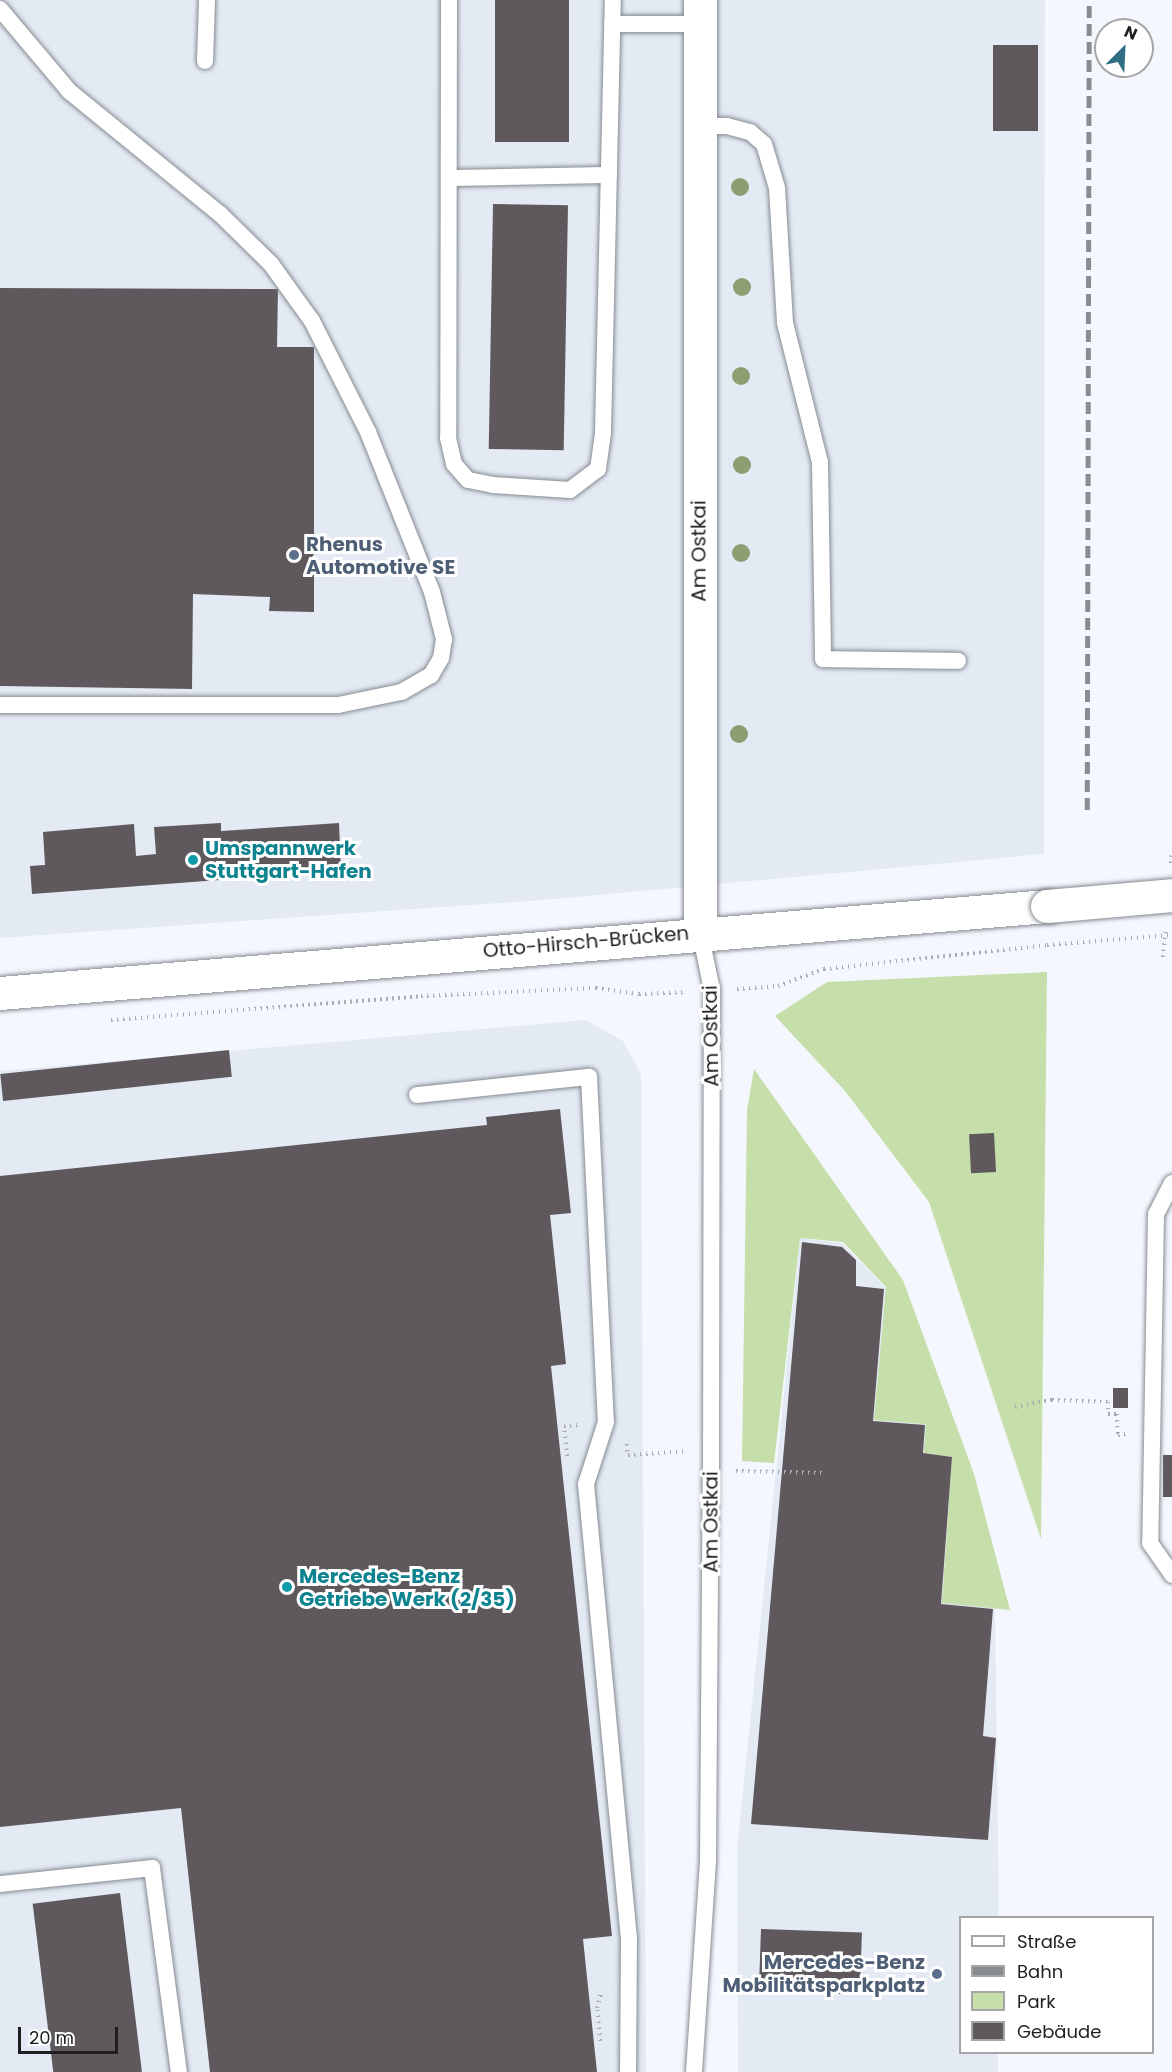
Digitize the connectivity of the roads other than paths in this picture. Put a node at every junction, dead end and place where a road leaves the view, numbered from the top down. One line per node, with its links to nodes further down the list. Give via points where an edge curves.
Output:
1 (207, 0): 7 (lane)
2 (449, 0): 10 (lane)
3 (613, 0): 6 (lane)
4 (0, 9): 12 (lane, via 69,91 220,214 271,264 312,321 368,432 432,591 444,639 441,658 431,675 402,692 338,705)
5 (700, 12): 6 (lane); 8 (main road, Am Ostkai)
6 (612, 24): 9 (lane)
7 (205, 61)
8 (699, 126): 11 (lane, via 727,126 750,132 764,144 777,188 785,323 820,462 823,659); 14 (main road, Am Ostkai)
9 (609, 175): 10 (lane); 10 (lane, via 603,432 598,469 570,490 485,484 468,480 454,464 448,438)
10 (449, 178)
11 (958, 661)
12 (0, 705)
13 (1172, 895): 14 (main road, Otto-Hirsch-Brücken, bridge)
14 (700, 932): 15 (main road, Otto-Hirsch-Brücken); 20 (lane, Am Ostkai, via 712,990 708,1861)
15 (0, 993)
16 (417, 1095): 22 (lane, via 589,1077 606,1422 586,1484 628,1937)
17 (1172, 1183): 18 (lane, via 1156,1214 1150,1543)
18 (1172, 1575)
19 (0, 1884): 21 (lane, via 153,1868)
20 (693, 2036): 23 (lane, Am Ostkai); 24 (lane, Am Ostkai)
21 (179, 2072)
22 (628, 2072)
23 (685, 2072)
24 (694, 2072)

